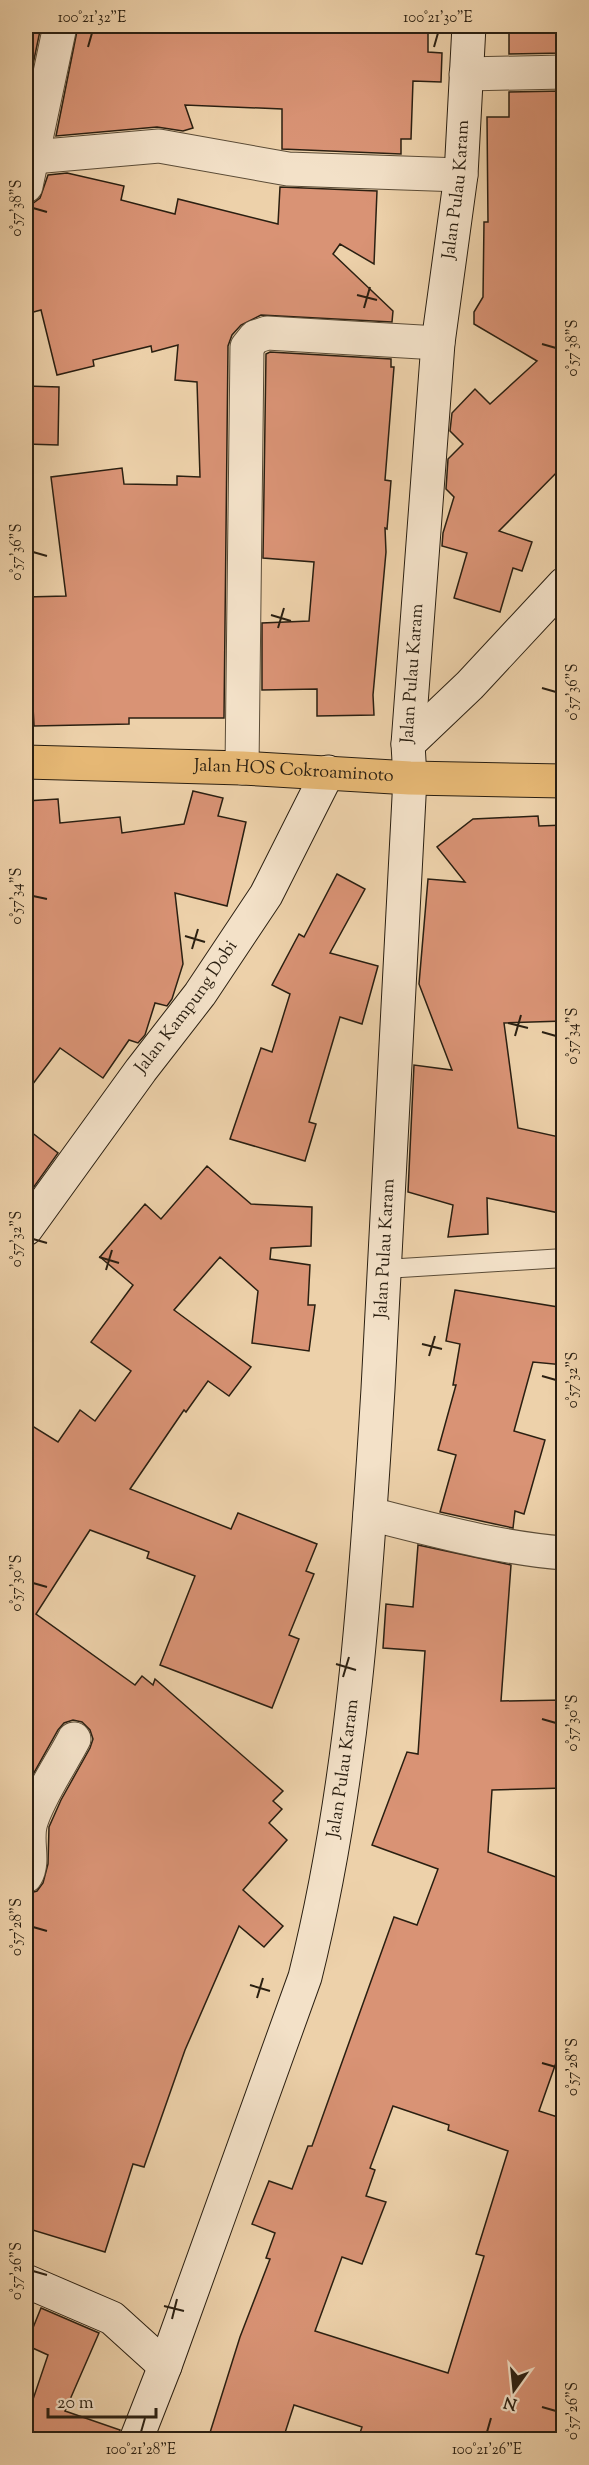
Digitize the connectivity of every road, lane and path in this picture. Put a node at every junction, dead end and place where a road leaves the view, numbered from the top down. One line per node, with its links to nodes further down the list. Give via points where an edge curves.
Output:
1 (60, 26): 5 (street)
2 (469, 26): 4 (street, Jalan Pulau Karam)
3 (564, 72): 4 (street)
4 (466, 74): 6 (street, Jalan Pulau Karam)
5 (29, 172): 6 (street, via 159,146 288,169)
6 (460, 175): 7 (street, Jalan Pulau Karam)
7 (438, 343): 9 (street, Jalan Pulau Karam); 11 (street, via 267,333 255,337 247,347)
8 (564, 584): 9 (street, via 470,685)
9 (408, 744): 13 (street, Jalan Pulau Karam)
10 (26, 762): 11 (main road, Jalan HOS Cokroaminoto)
11 (242, 768): 12 (main road, Jalan HOS Cokroaminoto)
12 (328, 772): 13 (main road, Jalan HOS Cokroaminoto); 15 (street, Jalan Kampung Dobi, via 260,905 200,994)
13 (410, 778): 14 (main road, Jalan HOS Cokroaminoto); 17 (street, Jalan Pulau Karam)
14 (564, 781)
15 (26, 1229)
16 (564, 1258): 17 (lane)
17 (385, 1269): 18 (street, Jalan Pulau Karam)
18 (370, 1514): 19 (street, via 527,1551); 23 (street, Jalan Pulau Karam, via 350,1725 322,1912 305,1977)
19 (564, 1553)
20 (74, 1739): 21 (street, via 32,1819 27,1840 31,1866)
21 (26, 1876)
22 (26, 2281): 23 (street, via 112,2318)
23 (165, 2366): 24 (street, Jalan Pulau Karam)
24 (136, 2439)

